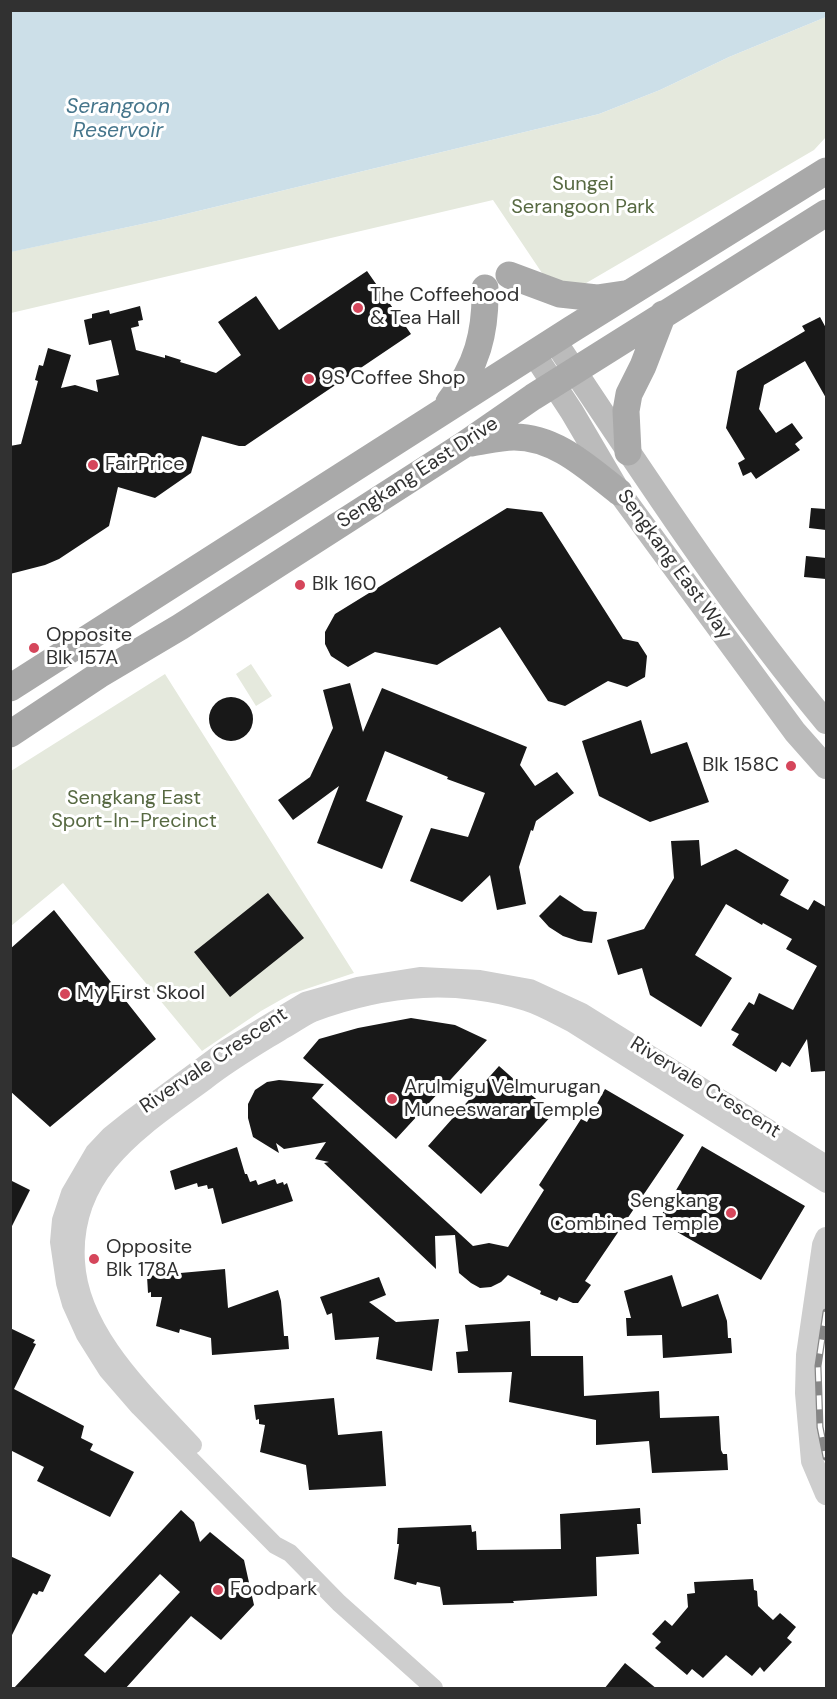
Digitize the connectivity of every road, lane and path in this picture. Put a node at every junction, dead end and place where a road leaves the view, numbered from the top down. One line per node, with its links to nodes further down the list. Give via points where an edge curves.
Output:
1 (826, 171): 5 (main road, Sengkang East Drive)
2 (826, 213): 6 (main road, Sengkang East Drive)
3 (509, 275): 5 (main road, via 560,294 597,298)
4 (485, 288): 9 (main road, via 486,312 476,358 464,383)
5 (627, 294): 7 (main road, Sengkang East Drive)
6 (663, 314): 8 (main road, Sengkang East Drive); 11 (main road, via 629,394)
7 (544, 347): 8 (main road, Sengkang East Way); 9 (main road, Sengkang East Drive)
8 (564, 378): 10 (main road, Sengkang East Drive); 11 (main road, Sengkang East Way); 12 (main road, Sengkang East Way, via 597,453)
9 (439, 414): 13 (main road, Sengkang East Drive)
10 (465, 444): 12 (main road, via 514,437 548,442); 15 (main road, Sengkang East Drive)
11 (628, 452): 14 (main road, Sengkang East Way, via 770,652)
12 (620, 492): 16 (main road, Sengkang East Way, via 795,732)
13 (10, 688)
14 (826, 722)
15 (10, 734)
16 (826, 767)
17 (591, 1027): 18 (street, Rivervale Crescent); 19 (street, Rivervale Crescent); 22 (street, Rivervale Crescent, via 582,1012 530,988 480,979 366,997 311,1014 234,1059 135,1133 99,1174 79,1213 76,1263 83,1297 125,1371 283,1539 290,1554)
18 (826, 1164)
19 (826, 1184)
20 (826, 1238): 21 (street, via 807,1355 806,1393 812,1461)
21 (826, 1494)
22 (434, 1689)

